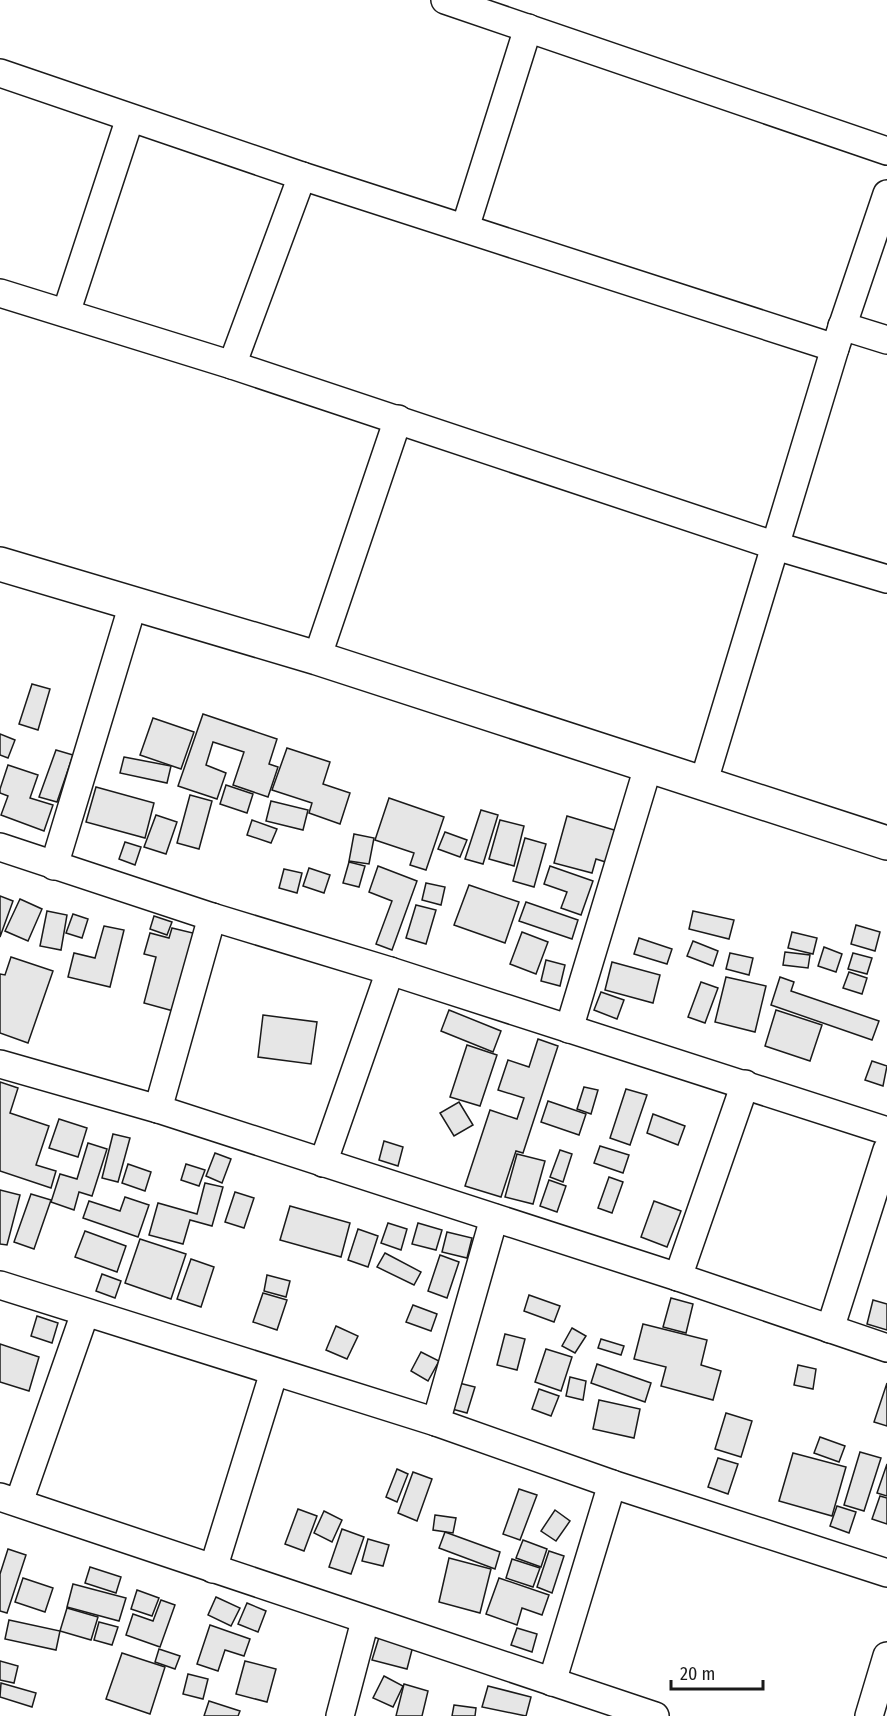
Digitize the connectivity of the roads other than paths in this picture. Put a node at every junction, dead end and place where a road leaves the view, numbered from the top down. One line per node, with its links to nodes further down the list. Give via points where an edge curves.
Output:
1 (445, 0): 2 (street)
2 (528, 28): 5 (street); 8 (street)
3 (0, 73): 4 (street)
4 (130, 118): 6 (street); 10 (street)
5 (887, 151)
6 (302, 176): 8 (street); 13 (street)
7 (887, 194): 11 (street)
8 (465, 228): 11 (street)
9 (0, 293): 10 (street)
10 (66, 313): 13 (street)
11 (838, 337): 12 (street); 15 (street)
12 (887, 340)
13 (232, 365): 14 (street)
14 (398, 419): 15 (street); 19 (street)
15 (776, 546): 17 (street); 21 (street)
16 (0, 564): 18 (street)
17 (887, 579)
18 (133, 604): 19 (street); 24 (street)
19 (317, 658): 20 (street)
20 (648, 767): 21 (street); 27 (street)
21 (703, 784): 22 (street)
22 (887, 843)
23 (0, 847): 24 (street)
24 (54, 866): 25 (street)
25 (212, 917): 26 (street); 30 (street)
26 (390, 971): 27 (street); 33 (street)
27 (569, 1029): 29 (street)
28 (0, 1064): 30 (street)
29 (745, 1084): 31 (street); 35 (street)
30 (158, 1109): 33 (street)
31 (887, 1131)
32 (887, 1150): 38 (street)
33 (323, 1163): 34 (street)
34 (494, 1218): 35 (street); 41 (street)
35 (678, 1277): 38 (street)
36 (0, 1285): 37 (street)
37 (85, 1312): 40 (street); 43 (street)
38 (830, 1329): 39 (street)
39 (887, 1348)
40 (274, 1372): 41 (street); 44 (street)
41 (436, 1422): 42 (street)
42 (612, 1484): 45 (street); 48 (street)
43 (9, 1499): 44 (street)
44 (213, 1569): 46 (street)
45 (887, 1573)
46 (365, 1621): 48 (street); 49 (street)
47 (887, 1656): 51 (street)
48 (552, 1682): 50 (street)
49 (340, 1716)
50 (655, 1716)
51 (869, 1716)

